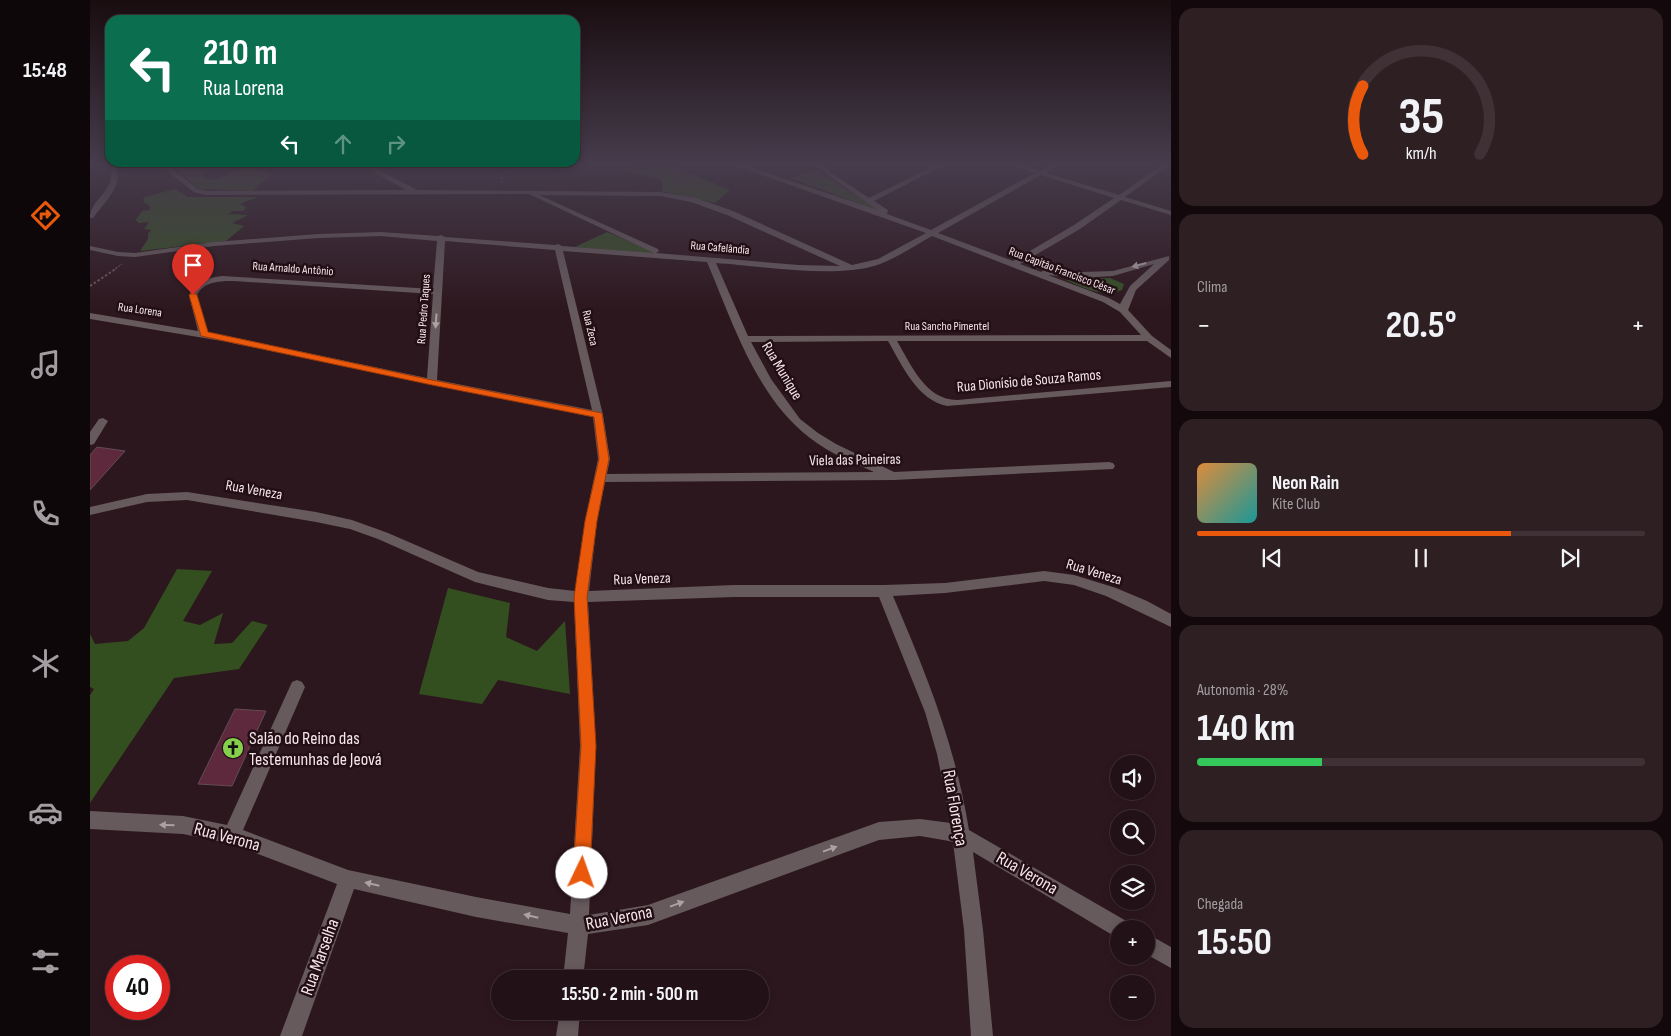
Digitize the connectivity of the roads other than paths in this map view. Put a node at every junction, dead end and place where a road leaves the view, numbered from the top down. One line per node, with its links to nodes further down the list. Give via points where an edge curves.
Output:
1 (575, 213): 12 (street)
2 (731, 213): 16 (street)
3 (879, 213): 7 (street, Rua Capitão Francisco César)
4 (887, 213): 7 (street)
5 (967, 213): 8 (street, Rua Cafelândia)
6 (1097, 213): 15 (street)
7 (893, 218): 8 (street, Rua Capitão Francisco César)
8 (926, 236): 15 (street, Rua Capitão Francisco César); 16 (street, Rua Cafelândia, via 881,261)
9 (441, 237): 10 (street, Rua Cafelândia); 11 (street, Rua Cafelândia, via 327,235 136,255); 20 (street, Rua Pedro Taques)
10 (558, 246): 12 (street, Rua Cafelândia); 32 (street, Rua Zeca)
11 (90, 248)
12 (664, 255): 14 (street, Rua Cafelândia)
13 (1168, 257): 18 (street, one-way to 18); 19 (street)
14 (710, 259): 16 (street, Rua Cafelândia); 27 (street, Rua Munique)
15 (1013, 265): 17 (street, Rua Capitão Francisco César)
16 (852, 268)
17 (1028, 271): 18 (street); 22 (street, Rua Capitão Francisco César)
18 (1113, 274): 19 (street, via 1125,276)
19 (1136, 284): 21 (street)
20 (438, 292): 25 (street, Rua Arnaldo Antônio, via 218,279 200,285 193,295); 30 (street, Rua Pedro Taques, one-way to 30)
21 (1130, 293): 22 (street); 23 (street)
22 (1091, 295): 23 (street, Rua Capitão Francisco César)
23 (1123, 310): 26 (street, Rua Capitão Francisco César)
24 (90, 316): 25 (street, Rua Lorena)
25 (204, 334): 30 (street, Rua Lorena)
26 (1149, 338): 28 (street, Rua Sancho Pimentel); 29 (street, Rua Capitão Francisco César)
27 (746, 339): 28 (street, Rua Sancho Pimentel); 36 (street, Rua Munique, via 779,399 802,426 829,446)
28 (891, 339): 31 (street, Rua Dionísio de Souza Ramos, via 925,391 938,400 957,404)
29 (1171, 355)
30 (432, 382): 32 (street, Rua Lorena)
31 (1171, 384)
32 (598, 415): 37 (street, Rua Zeca, via 604,451)
33 (103, 421): 34 (street)
34 (90, 441)
35 (1109, 466): 36 (street, Viela das Paineiras)
36 (894, 476): 37 (street, Viela das Paineiras)
37 (601, 478): 40 (street, Rua Zeca, via 591,521)
38 (90, 511): 40 (street, Rua Veneza, via 147,498 187,496 306,515 360,528 475,577 548,594)
39 (884, 591): 40 (street, Rua Veneza, via 734,591); 41 (street, Rua Veneza, via 945,588 1044,576 1074,580 1111,592); 45 (street, Rua Florença, via 934,714 946,754)
40 (581, 597): 48 (street, Rua Zeca, via 588,746)
41 (1171, 621)
42 (297, 687): 44 (street)
43 (90, 820): 44 (street, Rua Verona, one-way to 43, via 183,825)
44 (232, 835): 46 (street, Rua Verona)
45 (961, 835): 47 (street, Rua Verona); 48 (street, Rua Verona, one-way to 45, via 648,914 879,831 920,826); 55 (street, Rua Florença, via 973,925)
46 (348, 878): 48 (street, Rua Verona, one-way to 46); 53 (street, Rua Marselha)
47 (1110, 923)
48 (579, 926): 51 (street, Rua Zeca)
49 (1155, 948): 50 (street)
50 (1171, 958)
51 (574, 970)
52 (569, 1020): 54 (street)
53 (291, 1036)
54 (567, 1036)
55 (982, 1036)

